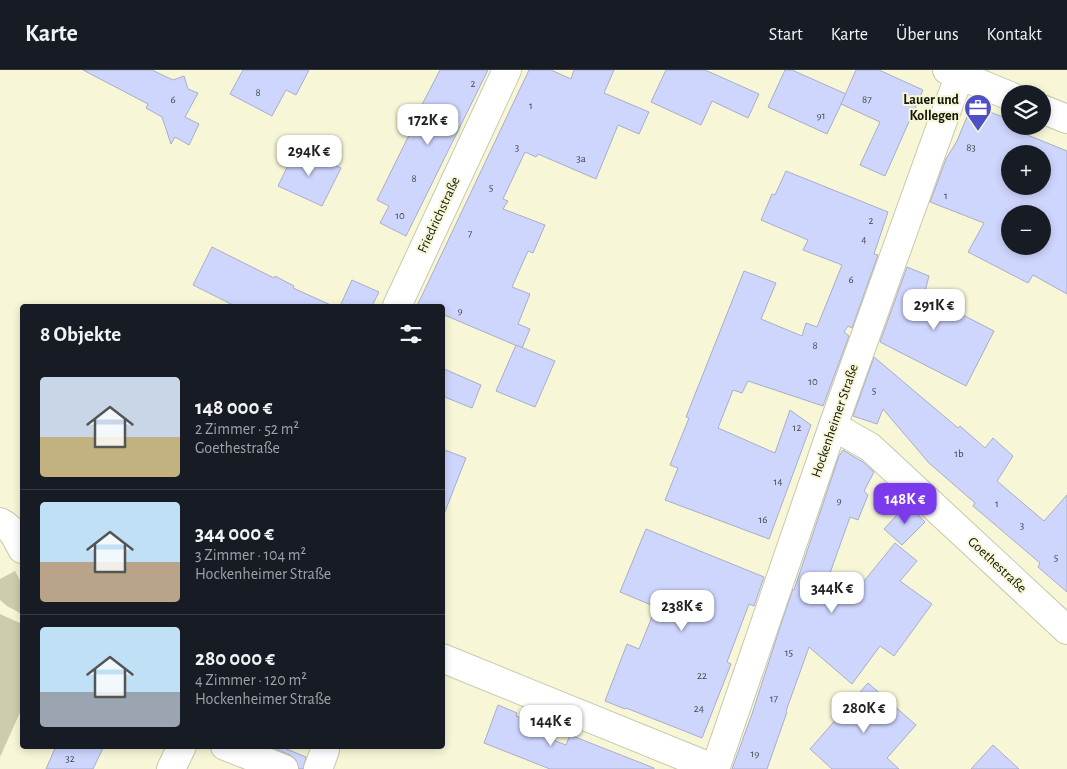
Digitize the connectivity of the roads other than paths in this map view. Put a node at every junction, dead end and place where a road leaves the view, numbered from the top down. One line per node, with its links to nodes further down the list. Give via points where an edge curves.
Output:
1 (507, 70): 6 (street, Friedrichstraße)
2 (954, 73): 3 (street); 7 (street, Hockenheimer Straße, via 940,131)
3 (1001, 92)
4 (1051, 113): 5 (street)
5 (1067, 119)
6 (398, 304)
7 (833, 426): 10 (street, Goethestraße, via 870,447); 16 (street, Hockenheimer Straße)
8 (0, 522): 9 (street, via 12,531)
9 (20, 545)
10 (1067, 630)
11 (445, 659): 16 (street)
12 (181, 749): 14 (street)
13 (233, 749): 15 (street)
14 (171, 769)
15 (284, 769)
16 (715, 769)

